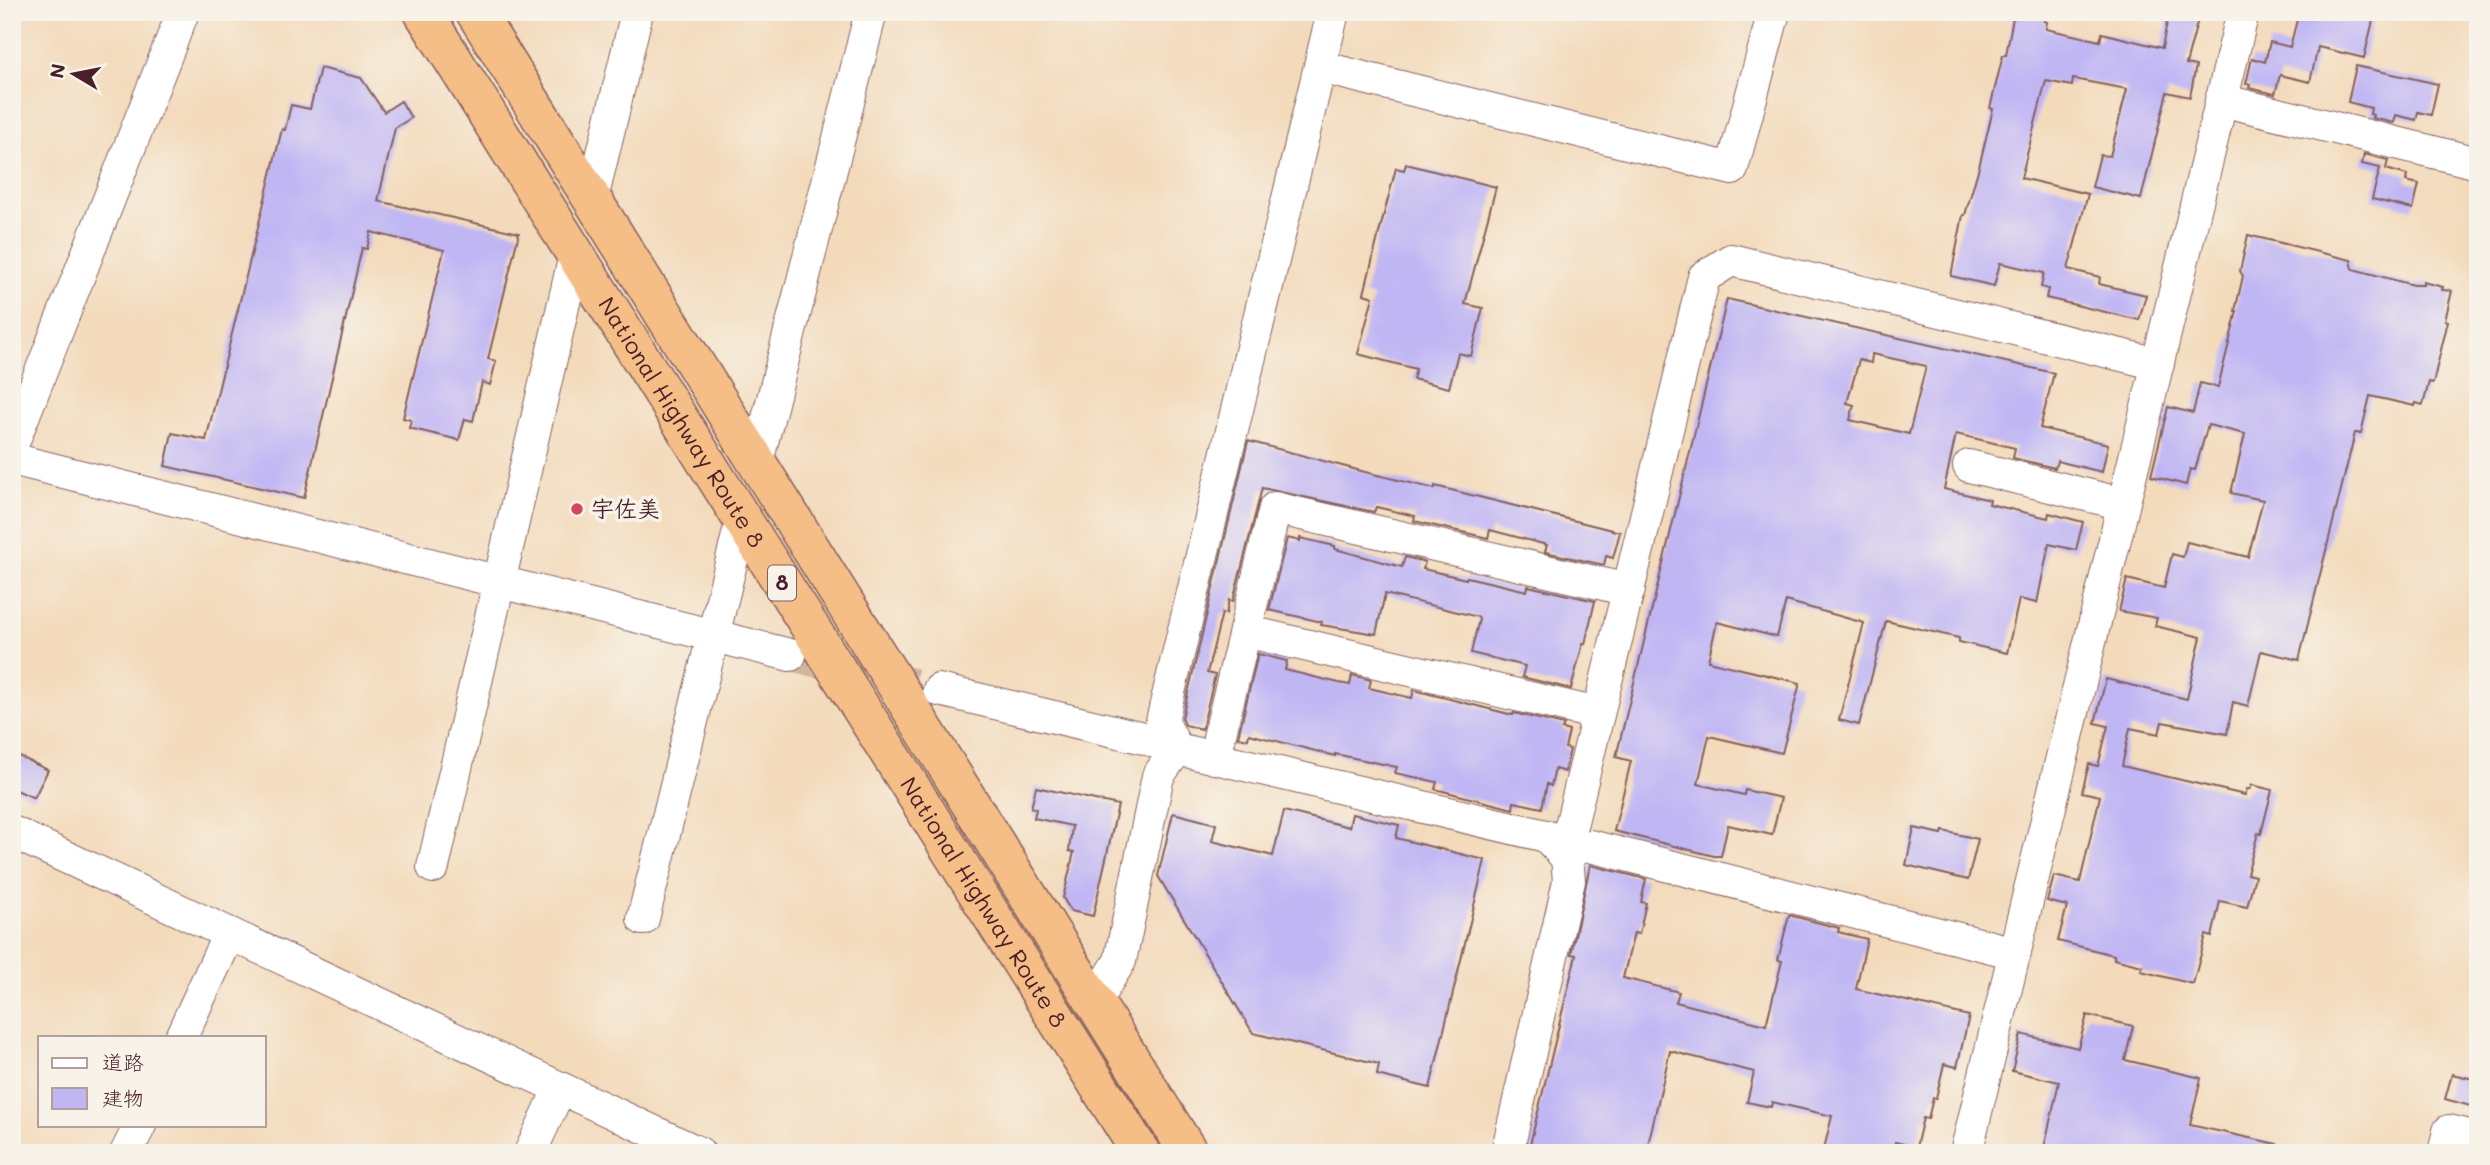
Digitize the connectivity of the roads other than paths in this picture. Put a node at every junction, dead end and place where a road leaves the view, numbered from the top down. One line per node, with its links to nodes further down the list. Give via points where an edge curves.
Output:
1 (183, 12): 15 (street)
2 (423, 12): 13 (highway, National Highway Route 8 / 8)
3 (475, 12): 12 (highway, National Highway Route 8 / 8)
4 (638, 12): 12 (street)
5 (871, 12): 17 (street)
6 (1333, 12): 9 (street)
7 (1774, 12): 9 (street, via 1732,169)
8 (2243, 12): 10 (street)
9 (1320, 67): 28 (street, via 1162,721)
10 (2221, 100): 11 (street); 14 (street)
11 (2478, 163)
12 (592, 199): 17 (highway, National Highway Route 8 / 8)
13 (575, 255): 20 (highway, National Highway Route 8 / 8); 21 (street)
14 (2158, 364): 19 (street); 22 (street, via 1731,260 1704,277)
15 (12, 445)
16 (12, 459): 21 (street)
17 (757, 462): 36 (highway, National Highway Route 8 / 8)
18 (1969, 466): 19 (street)
19 (2123, 504): 35 (street)
20 (741, 519): 24 (street); 44 (highway, National Highway Route 8 / 8)
21 (499, 582): 24 (street); 32 (street)
22 (1629, 590): 23 (street, via 1275,508); 27 (street)
23 (1245, 631): 27 (street); 29 (street)
24 (713, 636): 25 (street); 33 (street)
25 (790, 656)
26 (939, 690): 28 (street)
27 (1598, 714): 31 (street)
28 (1177, 749): 29 (street); 36 (street, via 1158,776 1120,961)
29 (1214, 758): 31 (street, via 1546,836)
30 (12, 832): 34 (street)
31 (1561, 851): 35 (street, via 1590,846); 46 (street, via 1567,858 1569,881)
32 (433, 867)
33 (643, 919)
34 (229, 934): 37 (street); 38 (street)
35 (2015, 953): 47 (street)
36 (1095, 1001): 45 (highway, National Highway Route 8 / 8)
37 (181, 1036)
38 (560, 1088): 42 (street); 43 (street)
39 (140, 1126): 41 (street)
40 (2478, 1138): 48 (street, via 2449,1131)
41 (126, 1153)
42 (530, 1153)
43 (699, 1153)
44 (1141, 1153)
45 (1189, 1153)
46 (1507, 1153)
47 (1966, 1153)
48 (2444, 1153)

